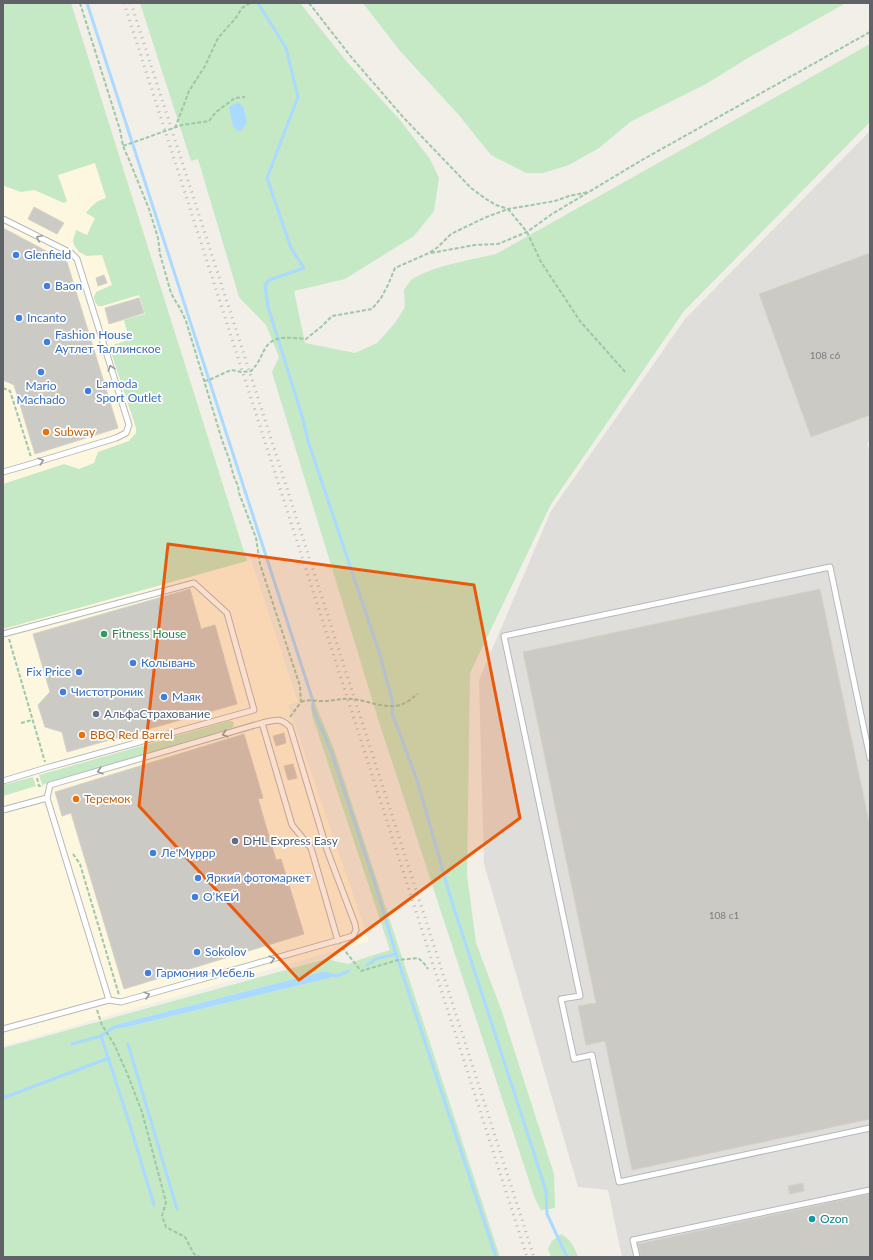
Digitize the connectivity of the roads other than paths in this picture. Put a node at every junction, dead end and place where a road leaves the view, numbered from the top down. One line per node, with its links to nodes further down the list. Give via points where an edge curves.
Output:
1 (3, 219): 2 (lane, one-way to 1, via 116,438 126,433 129,425 77,259 71,253)
2 (3, 472)
3 (5, 633): 6 (lane, via 194,583 227,613 254,710)
4 (262, 723): 7 (lane, one-way to 7, via 50,786); 9 (lane, via 292,825 311,848); 9 (lane, via 278,720 290,727 327,850 355,924 353,936)
5 (870, 758): 12 (lane, via 830,567 504,636 580,996 561,1000 574,1059 592,1055 619,1182)
6 (3, 780)
7 (47, 798): 8 (lane); 10 (lane)
8 (3, 810)
9 (338, 941): 10 (lane, one-way to 9, via 122,1002)
10 (109, 1000): 11 (lane)
11 (3, 1029)
12 (870, 1128)
13 (870, 1190): 14 (lane, via 633,1240)
14 (637, 1257)

